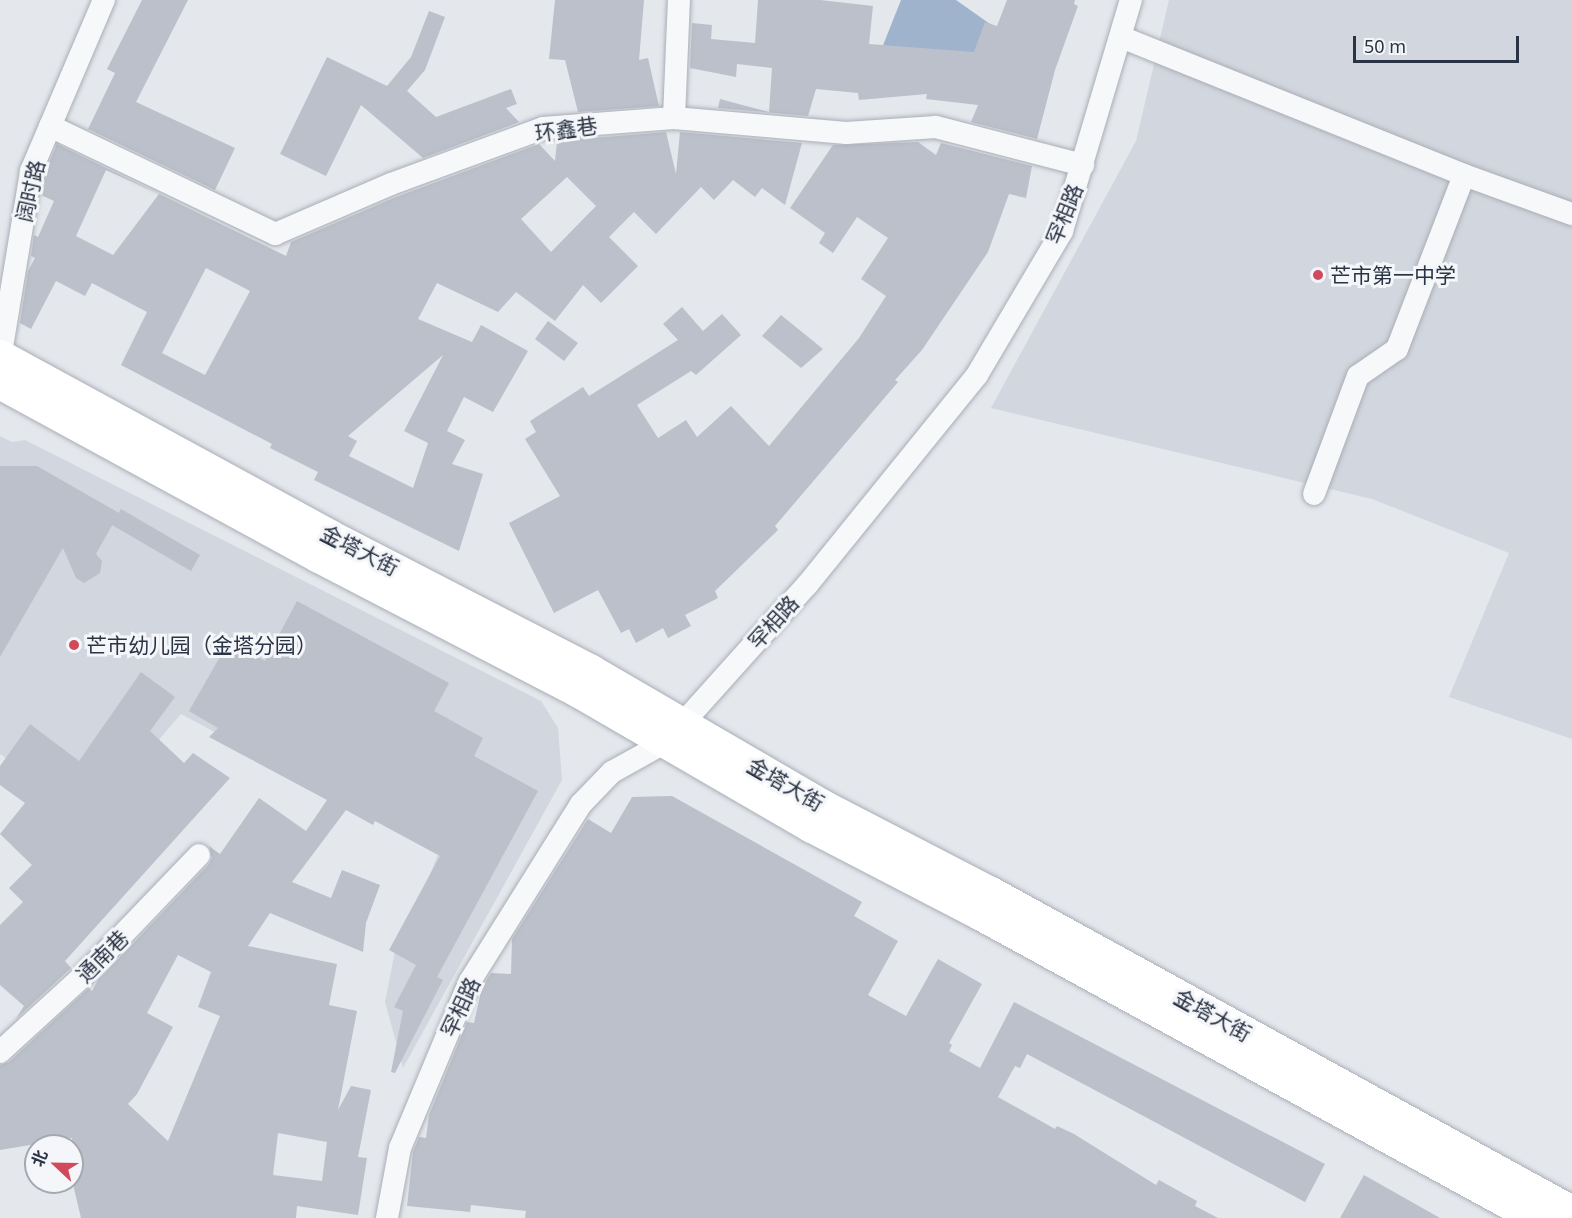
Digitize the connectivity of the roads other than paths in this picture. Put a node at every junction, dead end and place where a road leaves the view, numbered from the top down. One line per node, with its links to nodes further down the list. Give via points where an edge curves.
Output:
1 (104, 0): 6 (street, 阔时路)
2 (679, 0): 5 (street)
3 (1131, 0): 4 (street, 罕相路)
4 (1121, 37): 7 (street, 罕相路); 8 (street)
5 (675, 118): 6 (street, 环鑫巷, via 543,128 391,184 275,234); 7 (street, 环鑫巷, via 846,133 936,127)
6 (50, 126): 10 (street, 阔时路, via 31,171)
7 (1083, 165): 13 (street, 罕相路, via 1062,231 977,375 807,585)
8 (1464, 175): 9 (street); 12 (street, via 1397,349 1358,376)
9 (1572, 214)
10 (0, 357): 13 (main road, 金塔大街, via 330,536 591,671)
11 (0, 383): 13 (main road, 金塔大街, via 309,552 579,692)
12 (1314, 494)
13 (674, 733): 16 (main road, 金塔大街, via 991,893); 18 (street, 罕相路, via 612,772 581,804 470,981 400,1148)
14 (200, 855): 15 (street, 通南巷, via 84,975)
15 (0, 1052)
16 (1530, 1206): 17 (main road, 金塔大街)
17 (1572, 1212)
18 (387, 1218)

